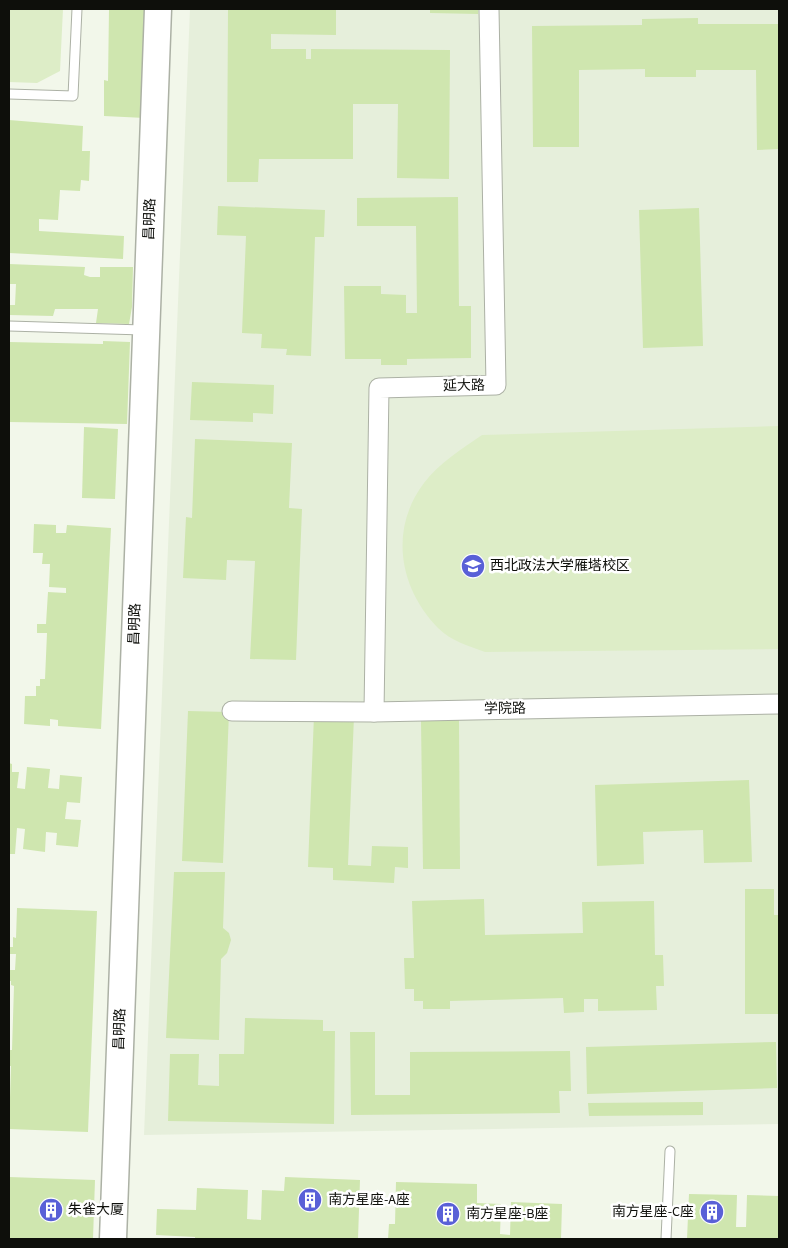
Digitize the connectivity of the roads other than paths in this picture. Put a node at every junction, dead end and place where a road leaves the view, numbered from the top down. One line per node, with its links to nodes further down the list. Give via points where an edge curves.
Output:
1 (77, 9): 4 (lane, via 72,96)
2 (158, 9): 6 (street, 昌明路)
3 (489, 9): 9 (street, 延大路, via 496,385 379,388)
4 (9, 94)
5 (9, 326): 6 (lane)
6 (146, 330): 11 (street, 昌明路)
7 (779, 704): 9 (street, 学院路)
8 (232, 711): 9 (street, 学院路)
9 (374, 712)
10 (670, 1152): 12 (lane)
11 (113, 1239)
12 (666, 1239)

